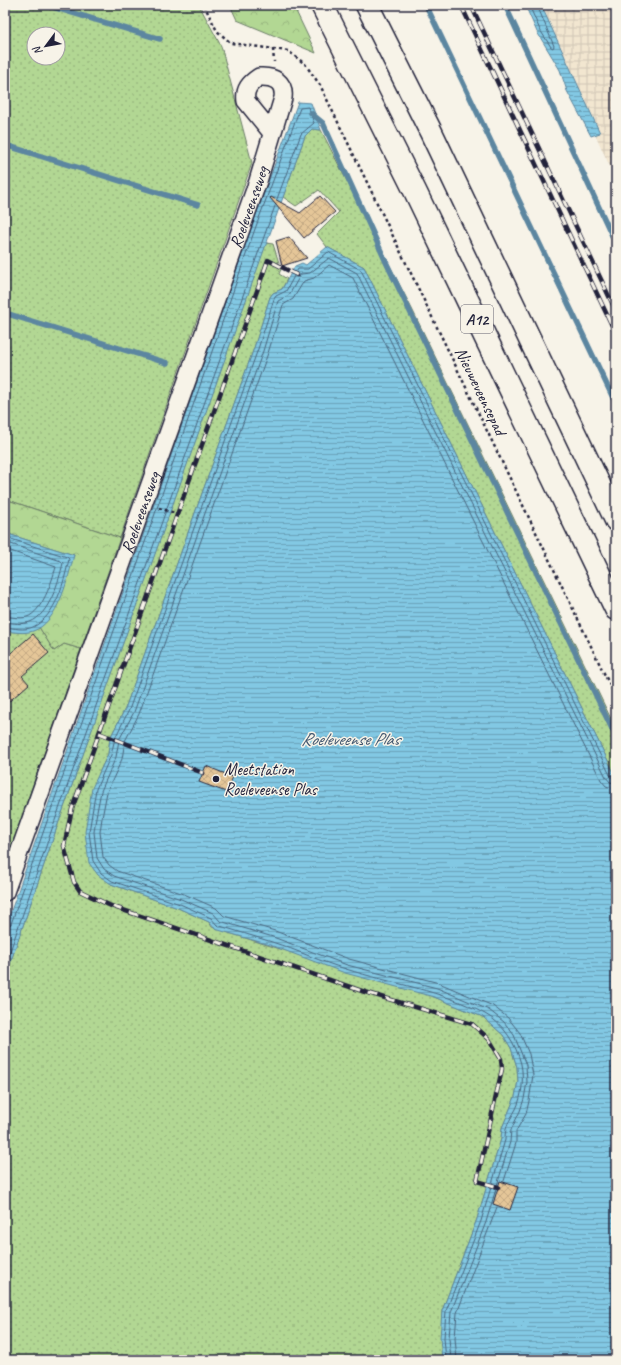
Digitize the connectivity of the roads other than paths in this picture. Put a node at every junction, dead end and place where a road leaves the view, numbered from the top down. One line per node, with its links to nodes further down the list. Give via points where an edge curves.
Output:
1 (322, 5): 5 (highway, A12, via 415,191)
2 (367, 5): 4 (highway, A12)
3 (272, 133): 6 (street, Roeleveenseweg, via 258,181)
4 (616, 520)
5 (616, 609)
6 (5, 892)

